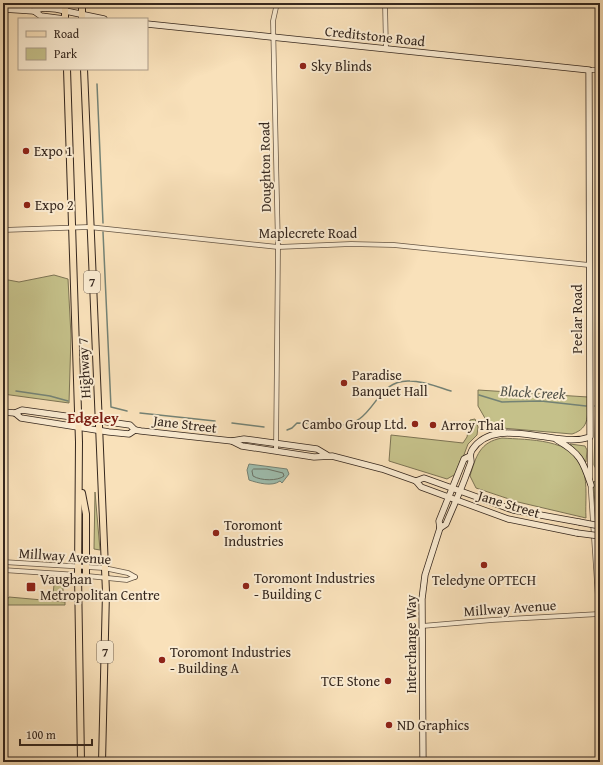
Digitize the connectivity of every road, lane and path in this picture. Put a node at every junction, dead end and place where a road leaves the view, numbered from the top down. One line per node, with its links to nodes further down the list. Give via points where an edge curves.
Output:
1 (65, 3): 6 (main road)
2 (82, 3): 8 (main road)
3 (277, 3): 13 (street, Doughton Road, via 273,14)
4 (385, 3): 14 (street)
5 (3, 9): 7 (street)
6 (64, 10): 7 (street, via 43,8); 8 (street); 10 (main road)
7 (34, 11): 9 (street, via 41,16)
8 (82, 17): 11 (street)
9 (56, 18)
10 (64, 18)
11 (93, 18)
12 (148, 24): 13 (street, Creditstone Road)
13 (273, 38): 14 (street, Creditstone Road); 22 (street, Doughton Road)
14 (386, 49): 17 (street, Creditstone Road)
15 (67, 70): 19 (main road, Highway 7 / 7)
16 (84, 70): 20 (main road, Highway 7 / 7)
17 (589, 70): 18 (street, Creditstone Road); 23 (street, Peelar Road)
18 (600, 70)
19 (72, 226): 20 (street, Maplecrete Road); 21 (street, Maplecrete Road); 26 (main road, Highway 7 / 7)
20 (90, 226): 22 (street, Maplecrete Road); 27 (main road, Highway 7 / 7)
21 (3, 230)
22 (278, 247): 23 (street, Maplecrete Road, via 394,245); 34 (street, Doughton Road)
23 (589, 265): 31 (street, Peelar Road)
24 (3, 412): 25 (street, Jane Street)
25 (15, 413): 26 (street, Jane Street, via 22,410); 28 (street, Jane Street, via 21,418)
26 (78, 419): 27 (street, Jane Street); 28 (main road, Highway 7 / 7)
27 (98, 422): 29 (street, Jane Street, via 130,425); 30 (main road, Highway 7 / 7)
28 (78, 428): 30 (street, Jane Street); 38 (main road, Highway 7 / 7)
29 (135, 430): 30 (street, Jane Street, via 129,434); 33 (street, Jane Street)
30 (98, 431): 51 (main road, Highway 7 / 7)
31 (590, 437): 32 (street, via 580,440); 40 (street)
32 (555, 439): 37 (street, via 498,433 479,442); 40 (street, via 574,450 579,456)
33 (232, 441): 34 (street, Jane Street, via 244,439); 35 (street, Jane Street, via 242,446)
34 (277, 443): 35 (street, Doughton Road); 36 (street, Jane Street, via 317,449)
35 (276, 451): 36 (street, Jane Street, via 314,457)
36 (327, 456): 39 (street, Jane Street)
37 (470, 456): 41 (street, via 464,459); 42 (street, via 471,462)
38 (80, 480): 49 (main road, Highway 7 / 7); 50 (main road, via 86,514)
39 (416, 480): 41 (street, Jane Street, via 424,478); 43 (street, Jane Street, via 422,488)
40 (591, 485): 56 (street)
41 (453, 488): 42 (street, Jane Street); 43 (street, Interchange Way)
42 (460, 490): 44 (street); 45 (street, Jane Street, bridge, via 513,510)
43 (449, 497): 44 (street, Jane Street); 46 (street, Interchange Way)
44 (456, 499): 46 (street, Interchange Way, via 446,524); 47 (street, Jane Street, bridge, via 508,519)
45 (600, 526)
46 (440, 528): 57 (street, Interchange Way, via 425,575)
47 (600, 536)
48 (3, 562): 49 (street, Millway Avenue)
49 (78, 566): 50 (street, Millway Avenue); 53 (main road, Highway 7 / 7)
50 (86, 567): 51 (street, Millway Avenue); 54 (main road)
51 (104, 568): 55 (main road, Highway 7 / 7); 55 (street, Millway Avenue, via 135,577 127,580)
52 (3, 570): 53 (street, Millway Avenue)
53 (78, 574): 54 (street, Millway Avenue); 59 (main road, Highway 7 / 7)
54 (86, 576): 55 (street, Millway Avenue)
55 (104, 578): 60 (main road, Highway 7 / 7, via 106,592)
56 (599, 614): 57 (street, Millway Avenue); 58 (street)
57 (422, 626): 61 (street, Interchange Way)
58 (600, 628)
59 (82, 762)
60 (102, 762)
61 (423, 762)

